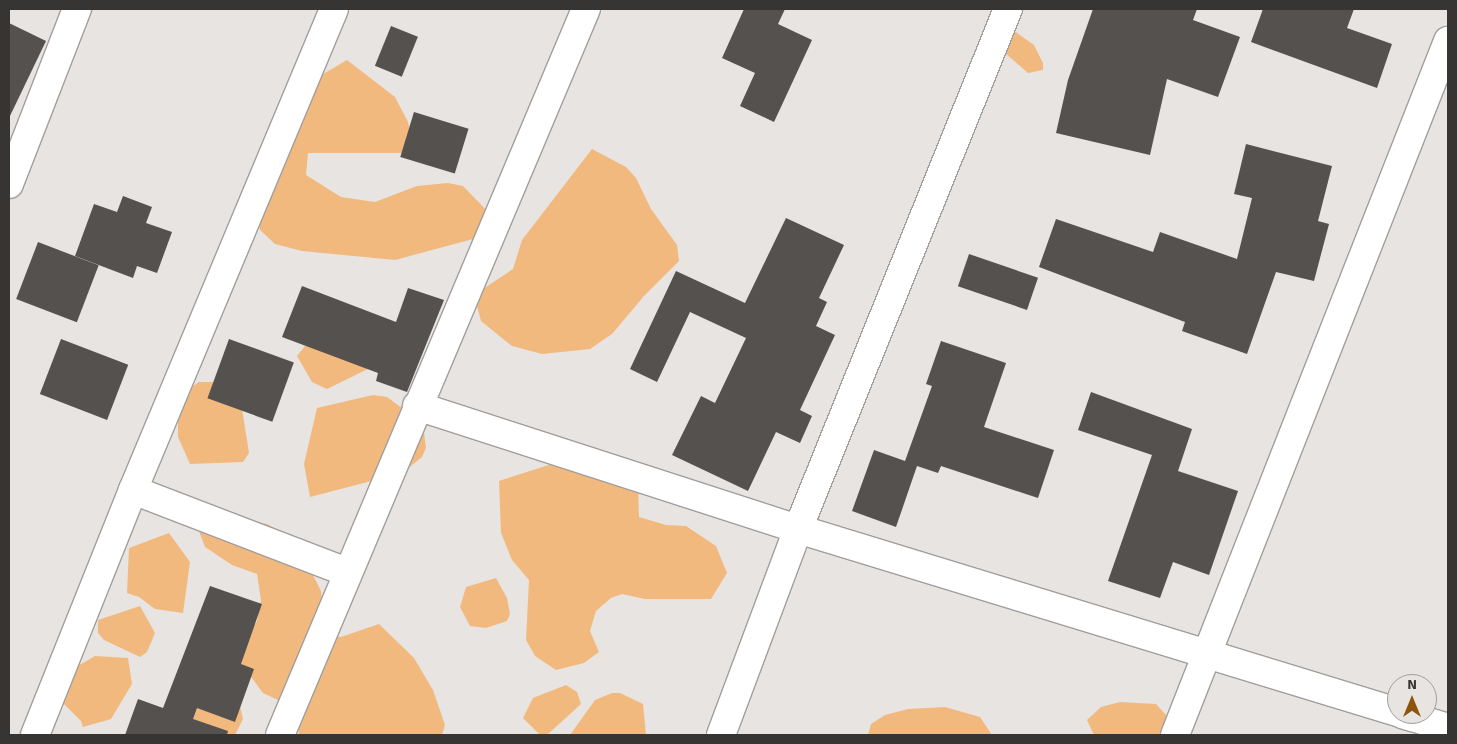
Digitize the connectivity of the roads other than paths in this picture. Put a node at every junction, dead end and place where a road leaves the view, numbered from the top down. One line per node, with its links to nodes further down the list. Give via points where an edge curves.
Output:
1 (77, 9): 7 (street)
2 (334, 9): 10 (street)
3 (586, 9): 9 (street)
4 (1008, 9): 11 (street)
5 (1448, 41): 6 (street)
6 (1443, 70): 13 (street)
7 (19, 125): 8 (street)
8 (9, 184)
9 (417, 406): 11 (street); 12 (street)
10 (133, 490): 12 (street); 17 (street)
11 (798, 529): 13 (street); 19 (street)
12 (347, 572): 18 (street)
13 (1209, 656): 14 (street); 20 (street)
14 (1387, 709)
15 (1435, 724): 16 (street)
16 (1448, 728)
17 (35, 735)
18 (280, 735)
19 (721, 735)
20 (1176, 735)

